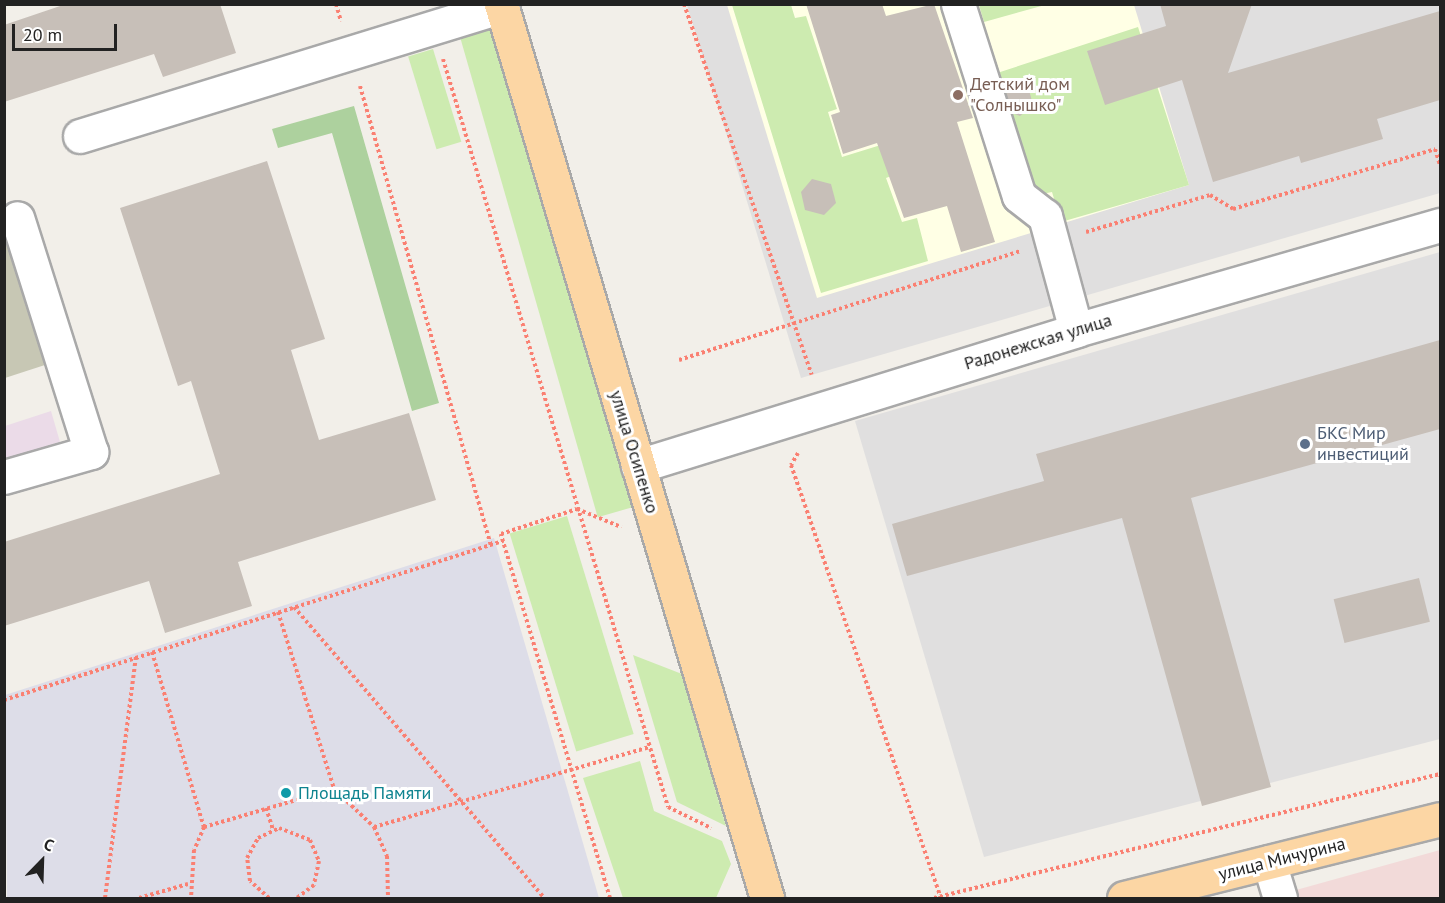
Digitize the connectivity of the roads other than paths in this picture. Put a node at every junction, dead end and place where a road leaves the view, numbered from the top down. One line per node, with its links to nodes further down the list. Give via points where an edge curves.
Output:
1 (958, 4): 6 (street, via 1019,196 1045,216)
2 (501, 5): 3 (street, via 434,29); 7 (main road, улица Осипенко)
3 (80, 136)
4 (17, 219): 8 (street, via 91,452)
5 (1440, 225): 6 (street, Радонежская улица)
6 (1076, 330): 7 (street, Радонежская улица)
7 (638, 466): 11 (main road, улица Осипенко)
8 (4, 477)
9 (1440, 819): 10 (main road, улица Мичурина)
10 (1269, 862): 12 (main road, улица Мичурина); 13 (street)
11 (767, 898)
12 (1124, 898)
13 (1280, 898)

